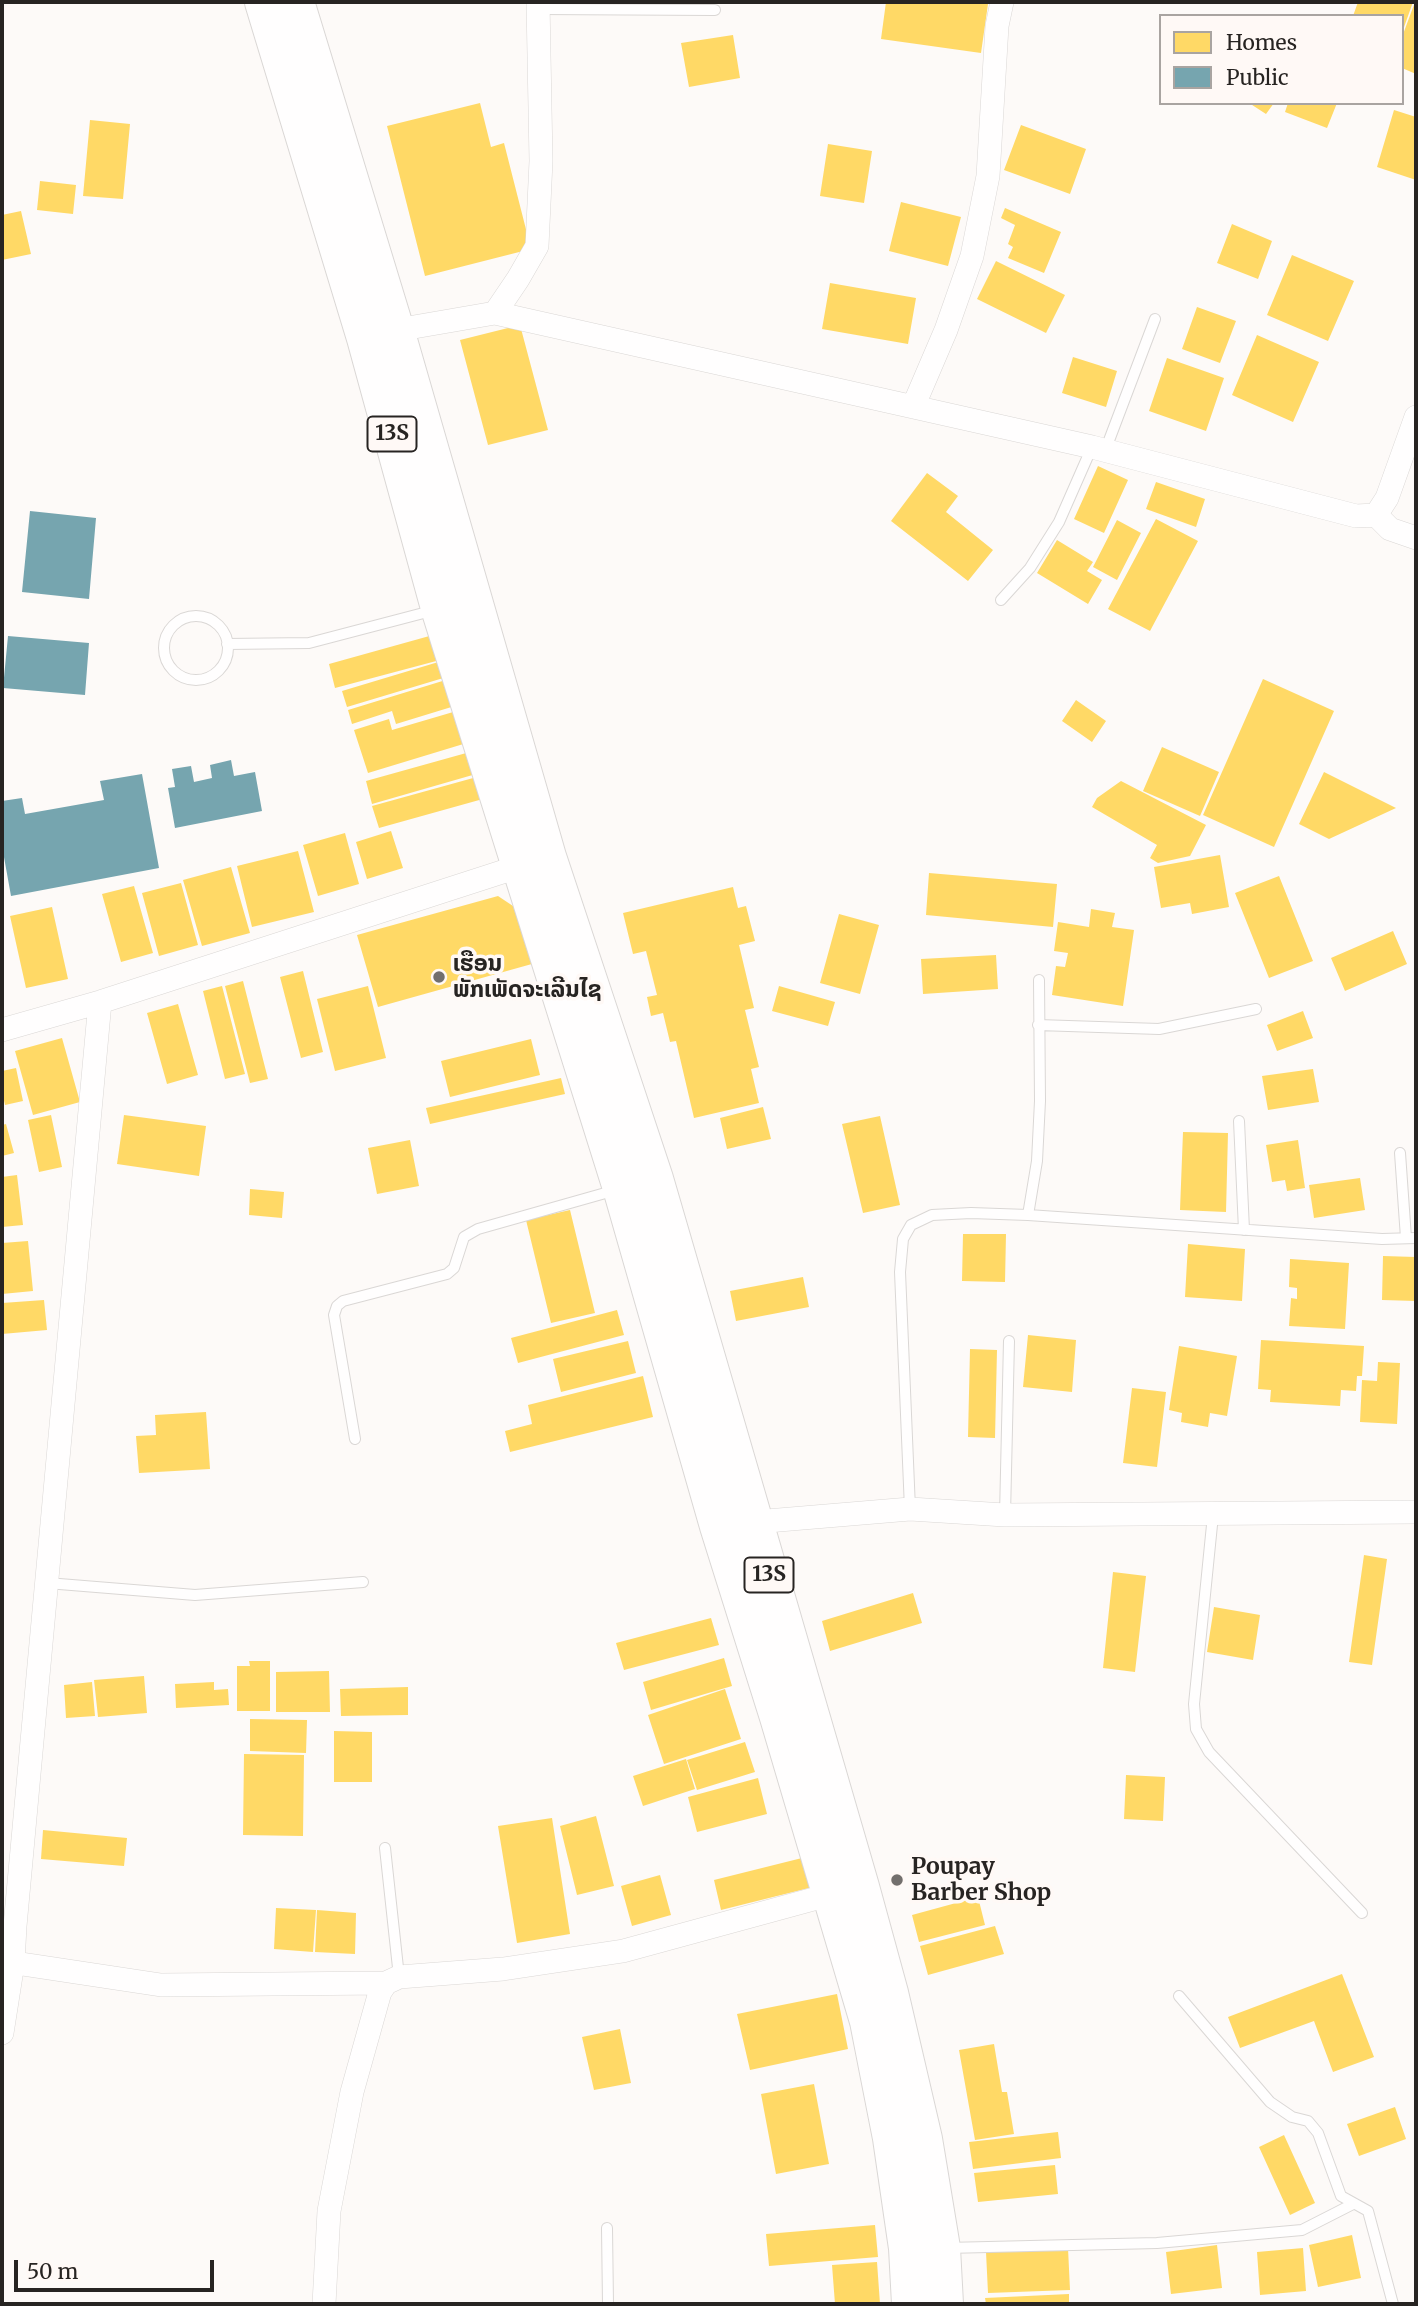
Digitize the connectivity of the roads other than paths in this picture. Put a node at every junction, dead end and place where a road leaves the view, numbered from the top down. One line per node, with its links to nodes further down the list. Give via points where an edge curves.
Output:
1 (264, 2): 8 (highway, 13S)
2 (295, 2): 8 (highway, 13S)
3 (1002, 2): 9 (street, via 988,176 972,256)
4 (538, 6): 5 (lane); 6 (street, via 541,161 537,246)
5 (715, 10)
6 (495, 313): 8 (street); 9 (street)
7 (1155, 319): 11 (lane)
8 (380, 334): 15 (highway, 13S)
9 (913, 407): 11 (street)
10 (1416, 417): 12 (street, via 1387,498)
11 (1098, 449): 12 (street, via 1356,516); 14 (lane, via 1030,568)
12 (1376, 515): 13 (street, via 1390,529)
13 (1416, 538)
14 (1001, 600)
15 (456, 605): 16 (lane, via 309,643); 17 (highway, 13S)
16 (227, 644): 16 (lane, via 227,655 215,673 194,680 183,677 164,653 173,625 190,617 200,616 217,625)
17 (534, 862): 19 (street); 25 (highway, 13S); 35 (highway, 13S, via 654,1179)
18 (1039, 980): 21 (lane)
19 (100, 1002): 22 (street); 37 (street)
20 (1256, 1009): 21 (lane, via 1159,1029)
21 (1038, 1025): 26 (lane, via 1037,1161)
22 (2, 1030)
23 (1239, 1121): 27 (lane)
24 (1400, 1153): 28 (lane)
25 (622, 1188): 30 (lane, via 478,1229 464,1237 454,1268 447,1274 337,1306 334,1315); 35 (highway, 13S)
26 (1028, 1215): 27 (lane); 31 (lane, via 932,1215 911,1226 903,1239 900,1272)
27 (1244, 1230): 28 (lane)
28 (1411, 1238)
29 (1009, 1341): 33 (lane)
30 (355, 1439)
31 (910, 1509): 33 (street); 35 (street)
32 (1416, 1512): 34 (street)
33 (1005, 1515): 34 (street)
34 (1213, 1515): 40 (lane, via 1194,1704 1196,1729 1209,1752)
35 (736, 1524): 39 (highway, 13S); 47 (highway, 13S, via 860,1887 923,2139)
36 (363, 1582): 37 (lane, via 195,1595)
37 (47, 1583): 41 (street)
38 (385, 1848): 42 (lane)
39 (832, 1894): 42 (street, via 623,1951); 50 (highway, 13S, via 869,2021 890,2125 908,2248)
40 (1362, 1913)
41 (8, 1962): 42 (street, via 161,1985); 44 (street)
42 (393, 1980): 48 (street, via 380,1992 352,2092 328,2211)
43 (1179, 1996): 45 (lane, via 1270,2102 1292,2117 1308,2121 1318,2133 1341,2196)
44 (2, 2033)
45 (1353, 2204): 47 (lane, via 1302,2230 1157,2243); 52 (lane, via 1368,2211)
46 (607, 2228): 49 (lane)
47 (941, 2248): 51 (highway, 13S)
48 (324, 2304)
49 (608, 2304)
50 (911, 2304)
51 (944, 2304)
52 (1393, 2304)

